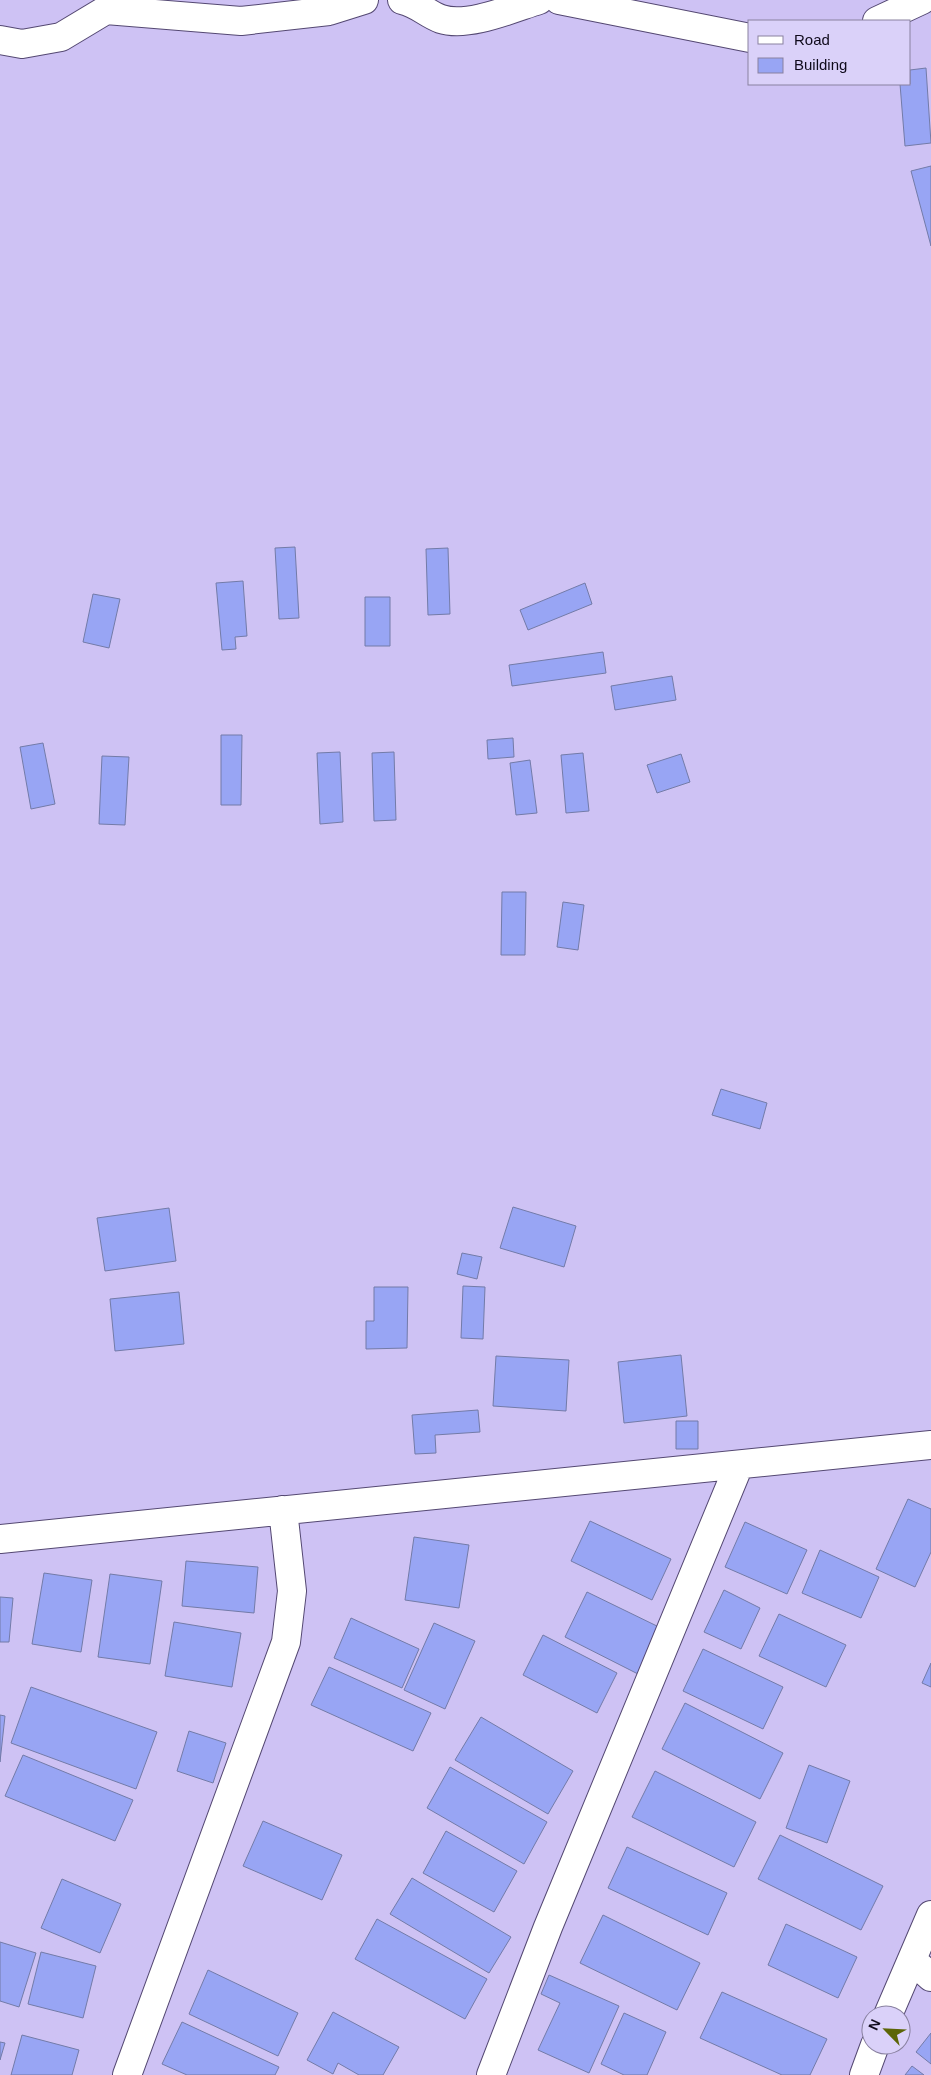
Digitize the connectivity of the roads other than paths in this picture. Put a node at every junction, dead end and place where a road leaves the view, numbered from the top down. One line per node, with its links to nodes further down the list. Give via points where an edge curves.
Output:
1 (364, 0): 8 (street, via 329,11 241,21 106,10 61,36 22,44)
2 (402, 0): 3 (street, via 441,19 473,20)
3 (539, 0)
4 (558, 0): 7 (street)
5 (922, 0): 6 (street)
6 (879, 20)
7 (748, 38)
8 (0, 40)
9 (931, 1445): 10 (street)
10 (739, 1465): 11 (street); 18 (street, via 548,1927)
11 (283, 1510): 12 (street); 17 (street, via 292,1591 286,1642)
12 (0, 1539)
13 (931, 1915): 14 (street)
14 (921, 1968): 15 (street)
15 (895, 2005)
16 (871, 2055): 19 (street)
17 (127, 2075)
18 (491, 2075)
19 (864, 2075)

